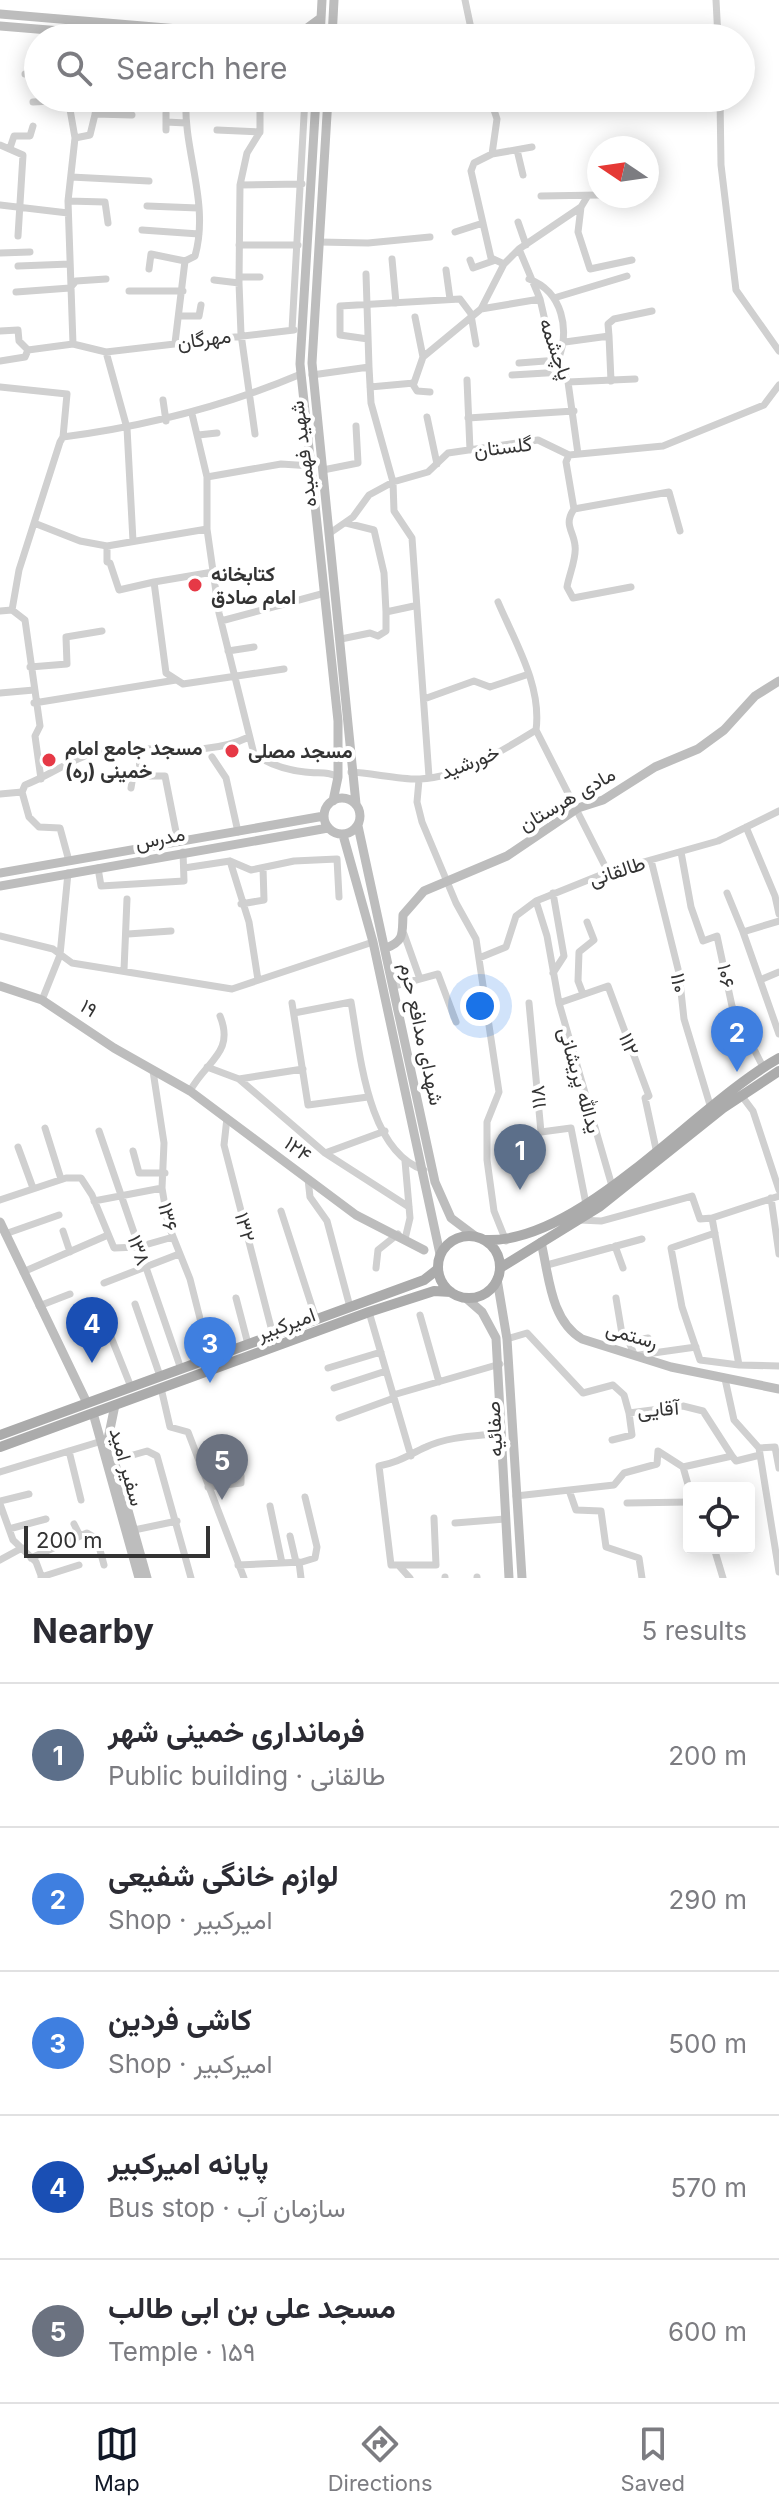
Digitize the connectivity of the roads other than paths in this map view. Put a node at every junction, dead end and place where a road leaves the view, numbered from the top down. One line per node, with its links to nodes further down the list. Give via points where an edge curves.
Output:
1 (322, 0): 6 (main road)
2 (334, 0): 10 (main road)
3 (465, 0): 11 (street)
4 (716, 0): 12 (street)
5 (0, 14): 7 (main road)
6 (321, 18): 8 (main road); 9 (main road)
7 (120, 24)
8 (314, 24)
9 (321, 24)
10 (333, 24)
11 (470, 24)
12 (717, 24)
13 (0, 26): 14 (main road)
14 (24, 29)
15 (70, 112): 30 (street)
16 (186, 112): 26 (street)
17 (260, 112): 29 (street)
18 (305, 112): 39 (street)
19 (314, 112): 39 (main road, شهید فهمیده)
20 (327, 112): 58 (main road, شهید فهمیده)
21 (495, 112): 35 (street)
22 (720, 112): 110 (street, via 736,290)
23 (166, 113): 26 (street, via 166,126)
24 (95, 114): 25 (street); 30 (street, via 90,135)
25 (132, 115)
26 (186, 123): 48 (street)
27 (33, 126): 33 (street, via 30,136 14,136)
28 (217, 130): 29 (street)
29 (260, 132): 40 (street, via 247,153)
30 (75, 138): 37 (street)
31 (0, 145): 33 (street)
32 (532, 147): 34 (street)
33 (10, 148): 46 (street, via 23,155)
34 (517, 150): 35 (street); 36 (street)
35 (492, 154): 52 (street, via 474,163 471,171)
36 (523, 175)
37 (71, 177): 38 (street); 43 (street)
38 (149, 181)
39 (306, 184): 40 (street); 60 (street); 70 (main road, شهید فهمیده)
40 (240, 185): 59 (street)
41 (541, 196): 42 (street)
42 (587, 197): 47 (street)
43 (68, 201): 49 (street); 51 (street, via 108,204)
44 (0, 205): 46 (street)
45 (147, 206): 48 (street)
46 (18, 207): 49 (street); 56 (street)
47 (581, 207): 61 (street); 66 (street, via 578,232 590,269)
48 (198, 208): 55 (street)
49 (68, 213): 69 (street)
50 (518, 222): 61 (street, پاچشمه)
51 (108, 223)
52 (483, 223): 54 (street); 68 (street)
53 (142, 230): 55 (street)
54 (455, 232)
55 (199, 234): 67 (street, via 195,256)
56 (18, 236)
57 (430, 237): 58 (street)
58 (319, 242): 71 (main road, شهید فهمیده)
59 (239, 245): 60 (street); 82 (street)
60 (298, 245): 100 (street)
61 (523, 247): 72 (street); 80 (street, پاچشمه)
62 (30, 252): 63 (street)
63 (0, 253)
64 (392, 259): 92 (street)
65 (470, 260): 68 (street, via 473,268)
66 (632, 260)
67 (185, 261): 74 (street, via 151,254); 87 (street)
68 (493, 261): 72 (street)
69 (70, 264): 73 (street); 85 (street)
70 (306, 264): 71 (main road); 83 (main road, شهید فهمیده)
71 (317, 264): 84 (main road, شهید فهمیده)
72 (504, 264): 95 (street)
73 (18, 266)
74 (149, 269)
75 (446, 270): 90 (street)
76 (366, 274): 93 (street)
77 (627, 276): 89 (street)
78 (260, 277): 82 (street)
79 (106, 279): 85 (street, via 76,281)
80 (529, 279): 89 (street); 91 (street, پاچشمه)
81 (214, 280): 82 (street)
82 (239, 280): 102 (street)
83 (305, 281): 84 (main road); 100 (main road, شهید فهمیده)
84 (316, 281): 119 (main road, شهید فهمیده)
85 (70, 288): 88 (street); 107 (street)
86 (129, 291): 87 (street)
87 (183, 291): 98 (street)
88 (16, 292)
89 (554, 298): 105 (street, via 563,315)
90 (450, 299): 92 (street); 97 (street, via 461,300)
91 (540, 299): 95 (street); 113 (street, پاچشمه)
92 (396, 303): 93 (street)
93 (367, 304): 104 (street); 104 (street, via 340,306 339,319 343,338)
94 (201, 305): 98 (street, via 199,316)
95 (481, 309): 97 (street)
96 (652, 311): 103 (street, via 614,319 608,324)
97 (472, 315): 108 (street); 112 (street)
98 (179, 316): 106 (street)
99 (415, 317): 112 (street)
100 (297, 329): 102 (street, مهرگان); 118 (main road, شهید فهمیده)
101 (0, 331): 109 (street, via 18,330 19,341)
102 (241, 334): 106 (street, مهرگان); 130 (street)
103 (609, 336): 105 (street); 123 (street)
104 (368, 339): 116 (street)
105 (565, 342): 113 (street)
106 (175, 343): 111 (street, مهرگان)
107 (73, 344): 109 (street); 111 (street)
108 (476, 344)
109 (28, 350): 114 (street, via 25,357)
110 (779, 351)
111 (106, 352): 138 (street)
112 (423, 357): 125 (street)
113 (558, 360): 115 (street); 117 (street, پاچشمه)
114 (0, 361)
115 (519, 363)
116 (369, 367): 119 (street); 128 (street)
117 (563, 372): 120 (street); 124 (street, پاچشمه)
118 (301, 374): 130 (street); 146 (main road, شهید فهمیده)
119 (312, 375): 147 (main road, شهید فهمیده)
120 (512, 375)
121 (635, 379): 123 (street)
122 (467, 380): 135 (street)
123 (611, 381): 124 (street)
124 (568, 382): 132 (street, پاچشمه)
125 (412, 383): 128 (street); 129 (street, via 417,391)
126 (779, 385): 144 (street, گلستان, via 764,405 696,435 663,446)
127 (0, 387): 142 (street, via 67,394)
128 (370, 387): 149 (street)
129 (430, 392)
130 (248, 396): 133 (street); 140 (street)
131 (163, 400): 136 (street)
132 (574, 411): 135 (street); 144 (street, پاچشمه)
133 (192, 414): 136 (street); 141 (street)
134 (427, 417): 145 (street)
135 (468, 418): 143 (street)
136 (166, 421): 138 (street)
137 (356, 426): 147 (street, via 358,463)
138 (127, 428): 142 (street); 156 (street)
139 (217, 433): 141 (street)
140 (255, 434)
141 (198, 435): 148 (street)
142 (63, 437): 151 (street)
143 (470, 450): 144 (street, گلستان, via 538,440); 145 (street, گلستان, via 448,453)
144 (574, 455): 150 (street, پاچشمه, via 566,462)
145 (437, 464): 149 (street, گلستان)
146 (312, 466): 148 (street, via 275,464); 161 (main road, شهید فهمیده)
147 (323, 470): 155 (main road, شهید فهمیده)
148 (207, 477): 153 (street)
149 (393, 482): 152 (street, گلستان, via 369,495); 163 (street, via 394,511 412,538)
150 (574, 509): 154 (street, via 669,492); 160 (street, پاچشمه, via 569,516 568,532 575,546 567,587 573,598)
151 (34, 523): 157 (street); 164 (street)
152 (346, 523): 155 (street, گلستان); 166 (street, via 374,530)
153 (207, 529): 156 (street); 158 (street)
154 (680, 531)
155 (330, 533): 169 (main road, شهید فهمیده)
156 (133, 541): 157 (street)
157 (107, 546): 159 (street, via 107,562 119,590)
158 (213, 572): 159 (street); 167 (street)
159 (154, 582): 178 (street, via 166,673)
160 (631, 587)
161 (325, 593): 167 (street); 176 (main road, شهید فهمیده)
162 (498, 602): 174 (street)
163 (414, 606): 166 (street); 184 (street)
164 (12, 610): 165 (street); 172 (street, via 25,620)
165 (0, 611)
166 (386, 612): 169 (street, via 386,631 378,636)
167 (221, 621): 171 (street)
168 (102, 631): 172 (street, via 66,637 67,664)
169 (341, 639): 175 (main road, شهید فهمیده)
170 (254, 647): 171 (street)
171 (228, 651): 177 (street)
172 (30, 667): 180 (street)
173 (284, 669): 177 (street)
174 (529, 674): 184 (street, via 490,687 474,681); 186 (street, via 539,710)
175 (345, 675): 176 (main road); 181 (main road, شهید فهمیده)
176 (333, 677): 183 (main road, شهید فهمیده)
177 (234, 678): 178 (street, via 183,684); 187 (street)
178 (176, 680): 185 (street)
179 (779, 681): 201 (main road, مادی هرستان, via 698,749)
180 (34, 690): 182 (street); 185 (street)
181 (347, 692): 183 (main road, via 342,688); 190 (main road, شهید فهمیده)
182 (0, 693)
183 (335, 693): 192 (main road, شهید فهمیده)
184 (424, 699): 193 (street)
185 (34, 703): 194 (street)
186 (536, 730): 193 (street, خورشید, via 499,754); 201 (street)
187 (249, 737): 188 (street, via 191,750); 192 (street, via 254,754 269,764)
188 (139, 750): 191 (street); 194 (street, via 85,754)
189 (212, 757): 207 (street, via 226,778)
190 (351, 772): 195 (street, خورشید); 200 (main road, شهید فهمیده)
191 (140, 776): 196 (street, via 133,776); 209 (street, via 165,776)
192 (338, 777): 199 (main road, شهید فهمیده)
193 (429, 777): 195 (street, خورشید)
194 (41, 779): 197 (street, via 25,785)
195 (419, 780): 223 (street, via 422,822)
196 (131, 788)
197 (22, 792): 198 (street); 213 (street, via 29,817 39,827 60,828)
198 (0, 794)
199 (333, 801): 200 (main road); 203 (main road)
200 (356, 804): 204 (main road)
201 (578, 808): 219 (street); 223 (main road, مادی هرستان, via 507,856)
202 (779, 811): 205 (street, طالقانی)
203 (324, 816): 206 (main road); 207 (main road, مدرس)
204 (358, 826): 208 (main road); 240 (main road, شهدای مدافع حرم)
205 (746, 827): 211 (street, طالقانی); 231 (street)
206 (328, 828): 208 (main road); 210 (main road, مدرس)
207 (238, 832): 209 (main road, مدرس)
208 (343, 835): 239 (main road, شهدای مدافع حرم)
209 (178, 842): 213 (main road, مدرس)
210 (183, 852): 215 (main road, مدرس); 216 (street)
211 (681, 852): 212 (street, طالقانی); 262 (street, ۱۰۶, via 703,941 717,936 732,1006)
212 (651, 860): 219 (street, طالقانی); 270 (street, ۱۱۰, via 679,973 684,1019)
213 (69, 861): 218 (main road, مدرس)
214 (230, 861): 216 (street); 217 (street, via 251,870); 230 (street)
215 (98, 868): 216 (street, via 101,886 184,881); 221 (main road, مدرس)
216 (184, 868)
217 (263, 868): 227 (street, via 337,859); 230 (street, via 264,900)
218 (25, 869): 220 (main road, مدرس); 222 (main road)
219 (608, 872): 225 (street, طالقانی)
220 (0, 873)
221 (68, 873): 222 (main road, مدرس); 241 (street)
222 (28, 880): 224 (main road, مدرس)
223 (449, 882): 237 (main road, مادی هرستان, via 424,891 412,903 403,915); 242 (street, via 476,939)
224 (0, 886)
225 (553, 893): 229 (street, طالقانی); 245 (street, یدالله پریشانی, via 564,956)
226 (727, 893): 235 (street)
227 (339, 897)
228 (127, 899): 236 (street)
229 (536, 901): 242 (street, طالقانی, via 516,916 506,947); 245 (street, یدالله پریشانی)
230 (241, 904): 247 (street)
231 (779, 914)
232 (779, 921): 235 (street)
233 (587, 922): 251 (street, via 594,940 579,952)
234 (171, 931): 236 (street)
235 (743, 932): 248 (street)
236 (128, 934): 243 (street)
237 (404, 934): 240 (main road, via 398,944); 246 (street)
238 (0, 936): 241 (street)
239 (373, 942): 247 (street); 280 (main road, شهدای مدافع حرم)
240 (386, 948): 250 (main road, شهدای مدافع حرم)
241 (60, 955): 243 (street, via 72,963); 252 (street)
242 (479, 958): 307 (street, via 499,1092 487,1122 487,1160 494,1211)
243 (124, 970): 247 (street, via 232,989)
244 (779, 972): 248 (street)
245 (553, 973): 255 (street, یدالله پریشانی)
246 (420, 979): 250 (street); 258 (street, via 438,974)
247 (258, 980)
248 (760, 980): 259 (street)
249 (0, 986): 252 (main road, ۱۹)
250 (394, 986): 284 (main road, شهدای مدافع حرم)
251 (583, 994): 255 (street, ۱۱۲); 276 (street, ۱۱۲, via 608,986)
252 (42, 1000): 264 (main road, ۱۹)
253 (292, 1003): 256 (street)
254 (529, 1003): 292 (street, ۱۱۸, via 541,1132 571,1128)
255 (559, 1003): 285 (street, یدالله پریشانی)
256 (294, 1013): 263 (street); 269 (street, via 351,1002)
257 (220, 1016): 261 (street, via 227,1034)
258 (456, 1022)
259 (779, 1034)
260 (779, 1058): 262 (main road)
261 (207, 1067): 266 (street, ۱۲۴); 267 (street)
262 (763, 1067): 270 (main road)
263 (303, 1069): 266 (street); 269 (street, via 308,1105)
264 (153, 1071): 267 (main road, ۱۲۴); 281 (street, ۱۳۶)
265 (779, 1071): 268 (main road)
266 (239, 1079): 278 (street, ۱۲۴)
267 (190, 1091): 271 (main road, ۱۲۴)
268 (741, 1095): 276 (main road); 288 (street, via 753,1111)
269 (368, 1097): 274 (street)
270 (710, 1105): 276 (main road)
271 (227, 1118): 283 (main road, ۱۲۴); 336 (street, ۱۳۲, via 224,1145)
272 (45, 1128): 282 (street)
273 (99, 1131): 289 (street, ۱۳۸)
274 (385, 1131): 278 (street); 279 (street)
275 (18, 1147): 286 (street)
276 (664, 1148): 285 (main road); 297 (main road)
277 (133, 1151): 281 (street, via 139,1173)
278 (325, 1153): 293 (street, ۱۲۴)
279 (405, 1161): 280 (street); 293 (street)
280 (424, 1170): 284 (main road, شهدای مدافع حرم)
281 (165, 1173): 287 (street, ۱۳۶)
282 (61, 1179): 286 (street); 291 (street, via 81,1178)
283 (308, 1179): 304 (main road, ۱۲۴, via 356,1215); 331 (street, via 310,1197 327,1221)
284 (431, 1183): 305 (main road, شهدای مدافع حرم, via 451,1218); 314 (main road, شهدای مدافع حرم)
285 (612, 1186): 292 (main road)
286 (33, 1188): 290 (street)
287 (162, 1188): 289 (street); 303 (street, ۱۳۶)
288 (776, 1195): 296 (street); 315 (street)
289 (120, 1196): 291 (street); 310 (street, ۱۳۸)
290 (0, 1200)
291 (94, 1201): 302 (street)
292 (586, 1204): 307 (main road)
293 (409, 1207): 304 (street)
294 (281, 1211): 334 (street)
295 (59, 1215): 301 (street)
296 (712, 1218): 297 (street, via 700,1219 692,1196 601,1221); 300 (street)
297 (580, 1220): 308 (main road)
298 (0, 1222): 301 (main road, سفیر امید)
299 (63, 1231): 312 (street)
300 (715, 1233): 341 (street, via 671,1248); 346 (street)
301 (5, 1234): 321 (main road, سفیر امید)
302 (108, 1235): 310 (street, via 114,1248); 312 (street)
303 (173, 1237): 310 (street); 313 (street, ۱۳۶)
304 (401, 1237): 311 (main road, ۱۲۴); 318 (street, via 378,1250)
305 (480, 1238): 307 (main road); 314 (main road, via 453,1240); 322 (main road, via 496,1252)
306 (642, 1239): 309 (street)
307 (506, 1241)
308 (541, 1242): 317 (main road, رستمی); 322 (main road)
309 (615, 1246): 317 (street); 319 (street)
310 (138, 1247): 316 (street, ۱۳۸)
311 (424, 1250)
312 (70, 1252): 321 (street)
313 (179, 1254): 316 (street); 344 (street, ۱۳۶, via 207,1333)
314 (440, 1254): 320 (main road)
315 (779, 1254)
316 (144, 1265): 323 (street); 349 (street, ۱۳۸)
317 (547, 1265): 343 (main road, رستمی, via 559,1319 569,1332)
318 (376, 1268)
319 (623, 1268)
320 (438, 1269): 324 (main road); 331 (main road, امیرکبیر, via 424,1280)
321 (23, 1272): 330 (main road, سفیر امید)
322 (498, 1273): 327 (main road, via 487,1292); 338 (main road, صفائیه)
323 (104, 1283)
324 (451, 1292): 327 (main road); 332 (main road, امیرکبیر, via 434,1291)
325 (70, 1294): 330 (street)
326 (236, 1298): 340 (street)
327 (466, 1298): 345 (main road, صفائیه, via 490,1323)
328 (616, 1298): 339 (street, via 622,1334)
329 (135, 1304): 352 (street)
330 (39, 1306): 359 (main road, سفیر امید)
331 (350, 1307): 334 (main road, امیرکبیر)
332 (369, 1312): 334 (main road, امیرکبیر); 342 (street)
333 (420, 1315): 353 (street)
334 (323, 1321): 336 (main road, امیرکبیر); 352 (main road, امیرکبیر)
335 (107, 1327): 354 (street)
336 (273, 1335): 340 (main road, امیرکبیر)
337 (648, 1338): 339 (street)
338 (507, 1339): 360 (street, آقایی, via 527,1333 583,1393 613,1385 624,1395); 380 (main road, صفائیه)
339 (629, 1342): 343 (street)
340 (248, 1344): 344 (main road, امیرکبیر)
341 (696, 1347): 343 (street); 346 (street, via 700,1360)
342 (381, 1352): 348 (street); 350 (street)
343 (636, 1354): 351 (main road, رستمی)
344 (210, 1358): 349 (main road, امیرکبیر)
345 (500, 1364): 353 (street); 362 (main road, صفائیه)
346 (739, 1365): 347 (street)
347 (779, 1366)
348 (328, 1368)
349 (181, 1369): 352 (main road, امیرکبیر)
350 (386, 1371): 355 (street); 357 (street)
351 (725, 1379): 356 (main road, رستمی); 368 (street, via 734,1420)
352 (161, 1382): 354 (main road, امیرکبیر); 358 (main road, امیرکبیر); 377 (street, via 170,1427 188,1432)
353 (439, 1382): 357 (street)
354 (131, 1387): 359 (main road, امیرکبیر)
355 (334, 1388)
356 (779, 1389)
357 (394, 1397): 361 (street); 369 (street)
358 (115, 1405): 359 (main road, امیرکبیر); 371 (main road, سفیر امید, via 108,1439)
359 (90, 1408): 363 (main road, امیرکبیر); 365 (main road, سفیر امید); 366 (main road, امیرکبیر)
360 (629, 1413): 364 (street, via 632,1435); 370 (street, آقایی, via 683,1406 703,1411)
361 (339, 1418)
362 (502, 1433): 369 (street, via 449,1440); 389 (main road, صفائیه)
363 (0, 1435)
364 (612, 1440)
365 (102, 1441): 367 (street); 371 (main road, سفیر امید)
366 (0, 1447)
367 (69, 1451): 374 (street); 382 (street)
368 (759, 1452): 370 (street, via 736,1461); 373 (street, via 775,1447); 392 (street)
369 (411, 1456): 407 (street, via 379,1466 391,1565)
370 (732, 1456): 372 (street)
371 (110, 1462): 390 (street, via 147,1451 157,1456); 395 (main road, سفیر امید); 410 (main road, سفیر امید)
372 (683, 1467): 376 (street); 378 (street, via 658,1451 657,1464 624,1473 614,1485)
373 (779, 1468)
374 (0, 1472)
375 (241, 1476): 377 (street, via 241,1483)
376 (687, 1482)
377 (208, 1487): 406 (street)
378 (569, 1490): 380 (street); 418 (street, via 576,1510 601,1511 606,1547 639,1558)
379 (29, 1494): 383 (street)
380 (516, 1496): 417 (main road, صفائیه)
381 (305, 1497): 402 (street, via 317,1547 315,1558)
382 (81, 1500)
383 (0, 1502): 394 (street)
384 (683, 1502): 385 (street)
385 (627, 1503)
386 (270, 1506): 403 (street)
387 (434, 1518): 407 (street, via 436,1565)
388 (46, 1519): 394 (street)
389 (505, 1519): 391 (street); 416 (main road, صفائیه)
390 (177, 1521): 395 (street); 412 (street)
391 (455, 1523)
392 (775, 1523): 408 (street)
393 (74, 1524): 396 (street)
394 (9, 1529): 398 (street)
395 (134, 1530): 411 (main road, سفیر امید)
396 (80, 1536): 400 (street); 405 (street, via 87,1533 97,1539)
397 (290, 1536): 402 (street)
398 (22, 1548): 400 (street); 401 (street)
399 (716, 1554): 419 (street)
400 (31, 1558): 409 (street)
401 (0, 1560)
402 (298, 1562): 403 (street); 414 (street)
403 (282, 1563): 406 (street)
404 (79, 1565): 409 (street)
405 (104, 1565)
406 (238, 1565): 413 (street)
407 (400, 1567): 415 (street)
408 (779, 1572)
409 (42, 1577)
410 (139, 1578)
411 (147, 1578)
412 (191, 1578)
413 (244, 1578)
414 (301, 1578)
415 (410, 1578)
416 (509, 1578)
417 (522, 1578)
418 (642, 1578)
419 (723, 1578)

